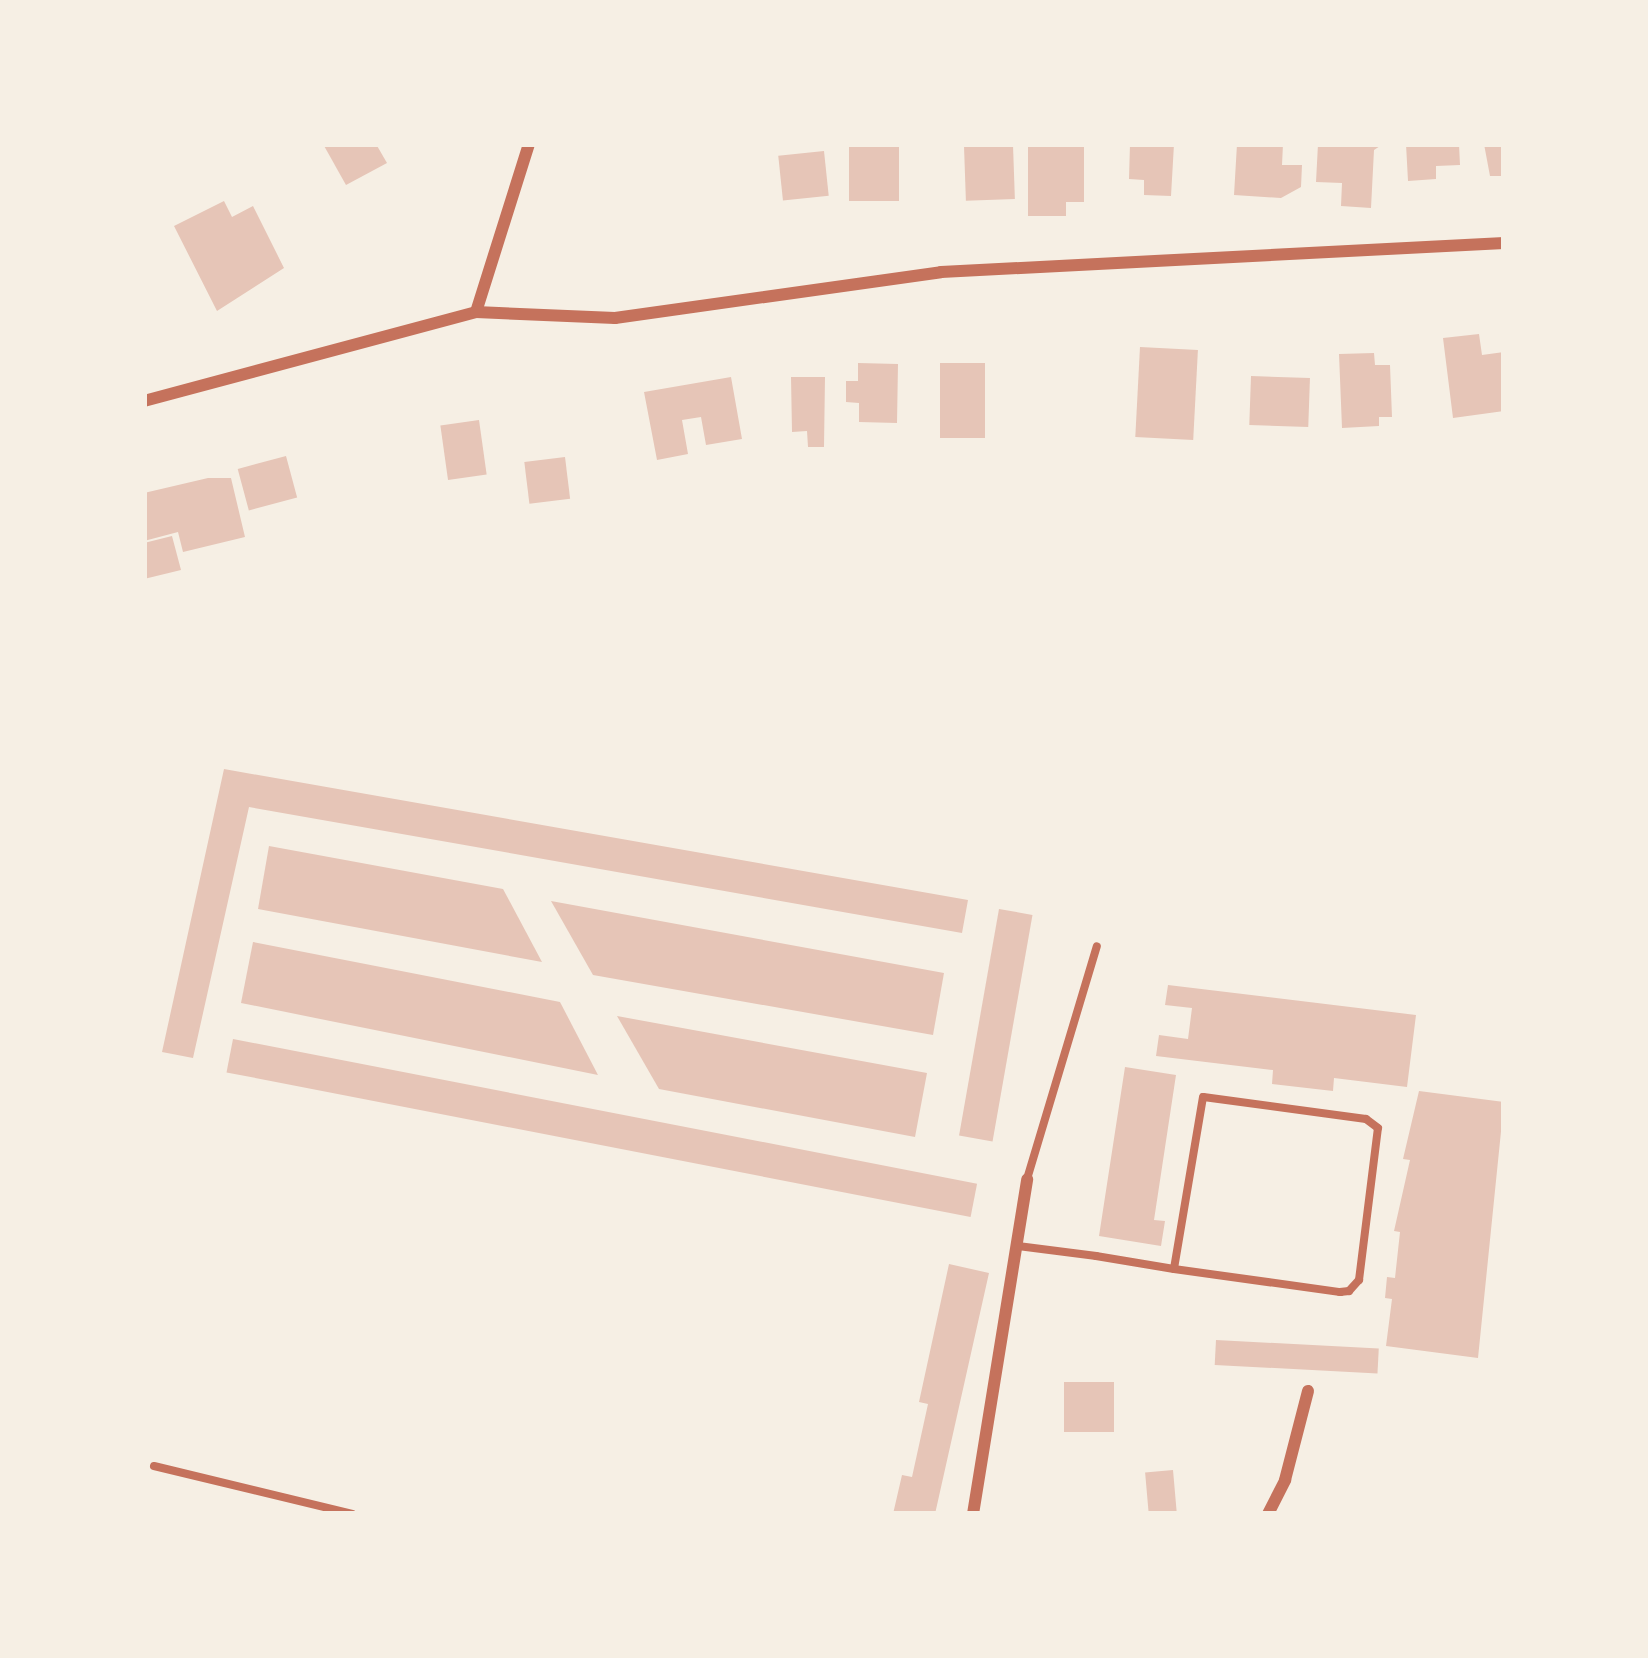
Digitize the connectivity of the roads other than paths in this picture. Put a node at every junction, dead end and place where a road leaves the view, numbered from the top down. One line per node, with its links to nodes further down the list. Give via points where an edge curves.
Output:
1 (529, 144): 3 (street)
2 (1504, 243): 3 (street, via 941,272 615,318)
3 (476, 312): 4 (street)
4 (144, 401)
5 (1097, 946): 6 (lane)
6 (1027, 1178): 7 (street)
7 (1016, 1246): 8 (lane); 12 (street)
8 (1174, 1269): 8 (lane, via 1340,1292 1355,1286 1378,1128 1366,1118 1200,1100)
9 (1308, 1391): 13 (street, via 1286,1480)
10 (154, 1466): 11 (lane)
11 (352, 1514)
12 (973, 1514)
13 (1268, 1514)

